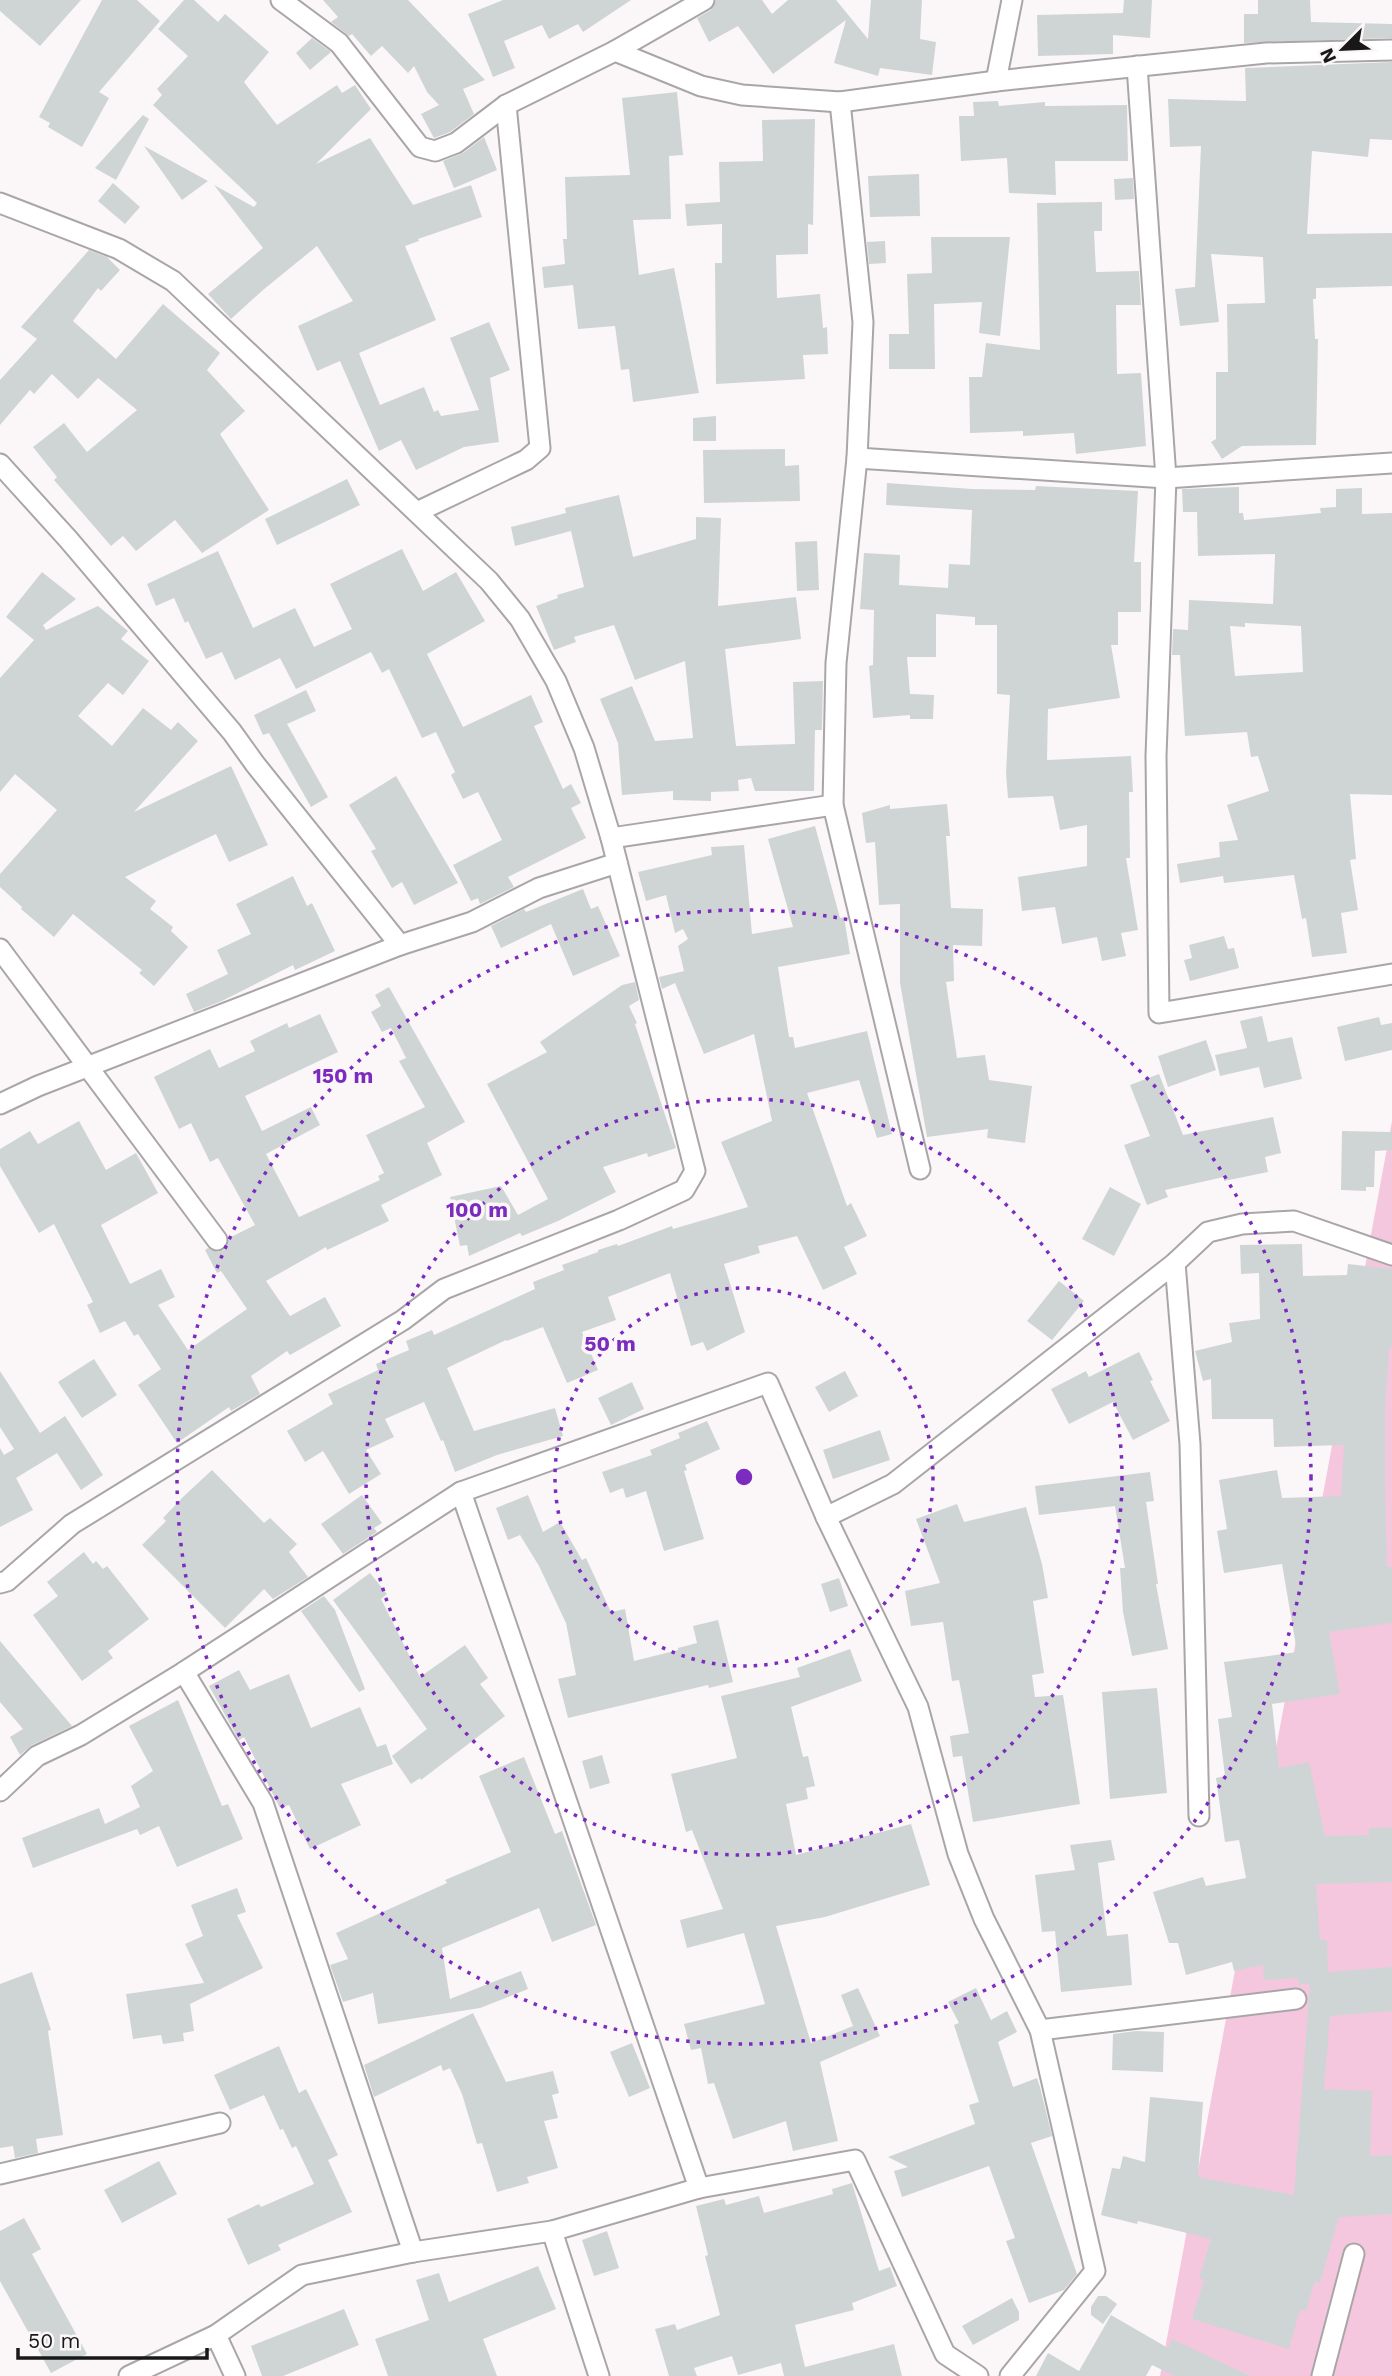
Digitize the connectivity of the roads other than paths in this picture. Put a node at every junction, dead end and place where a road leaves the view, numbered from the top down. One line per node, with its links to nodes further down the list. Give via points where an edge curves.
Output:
1 (704, 0): 5 (street)
2 (1012, 0): 7 (street)
3 (285, 1): 9 (street, via 339,43 420,147 435,151 456,144)
4 (1392, 50): 6 (street, via 1266,53)
5 (615, 51): 8 (street, via 701,86 742,96); 9 (street)
6 (1138, 66): 7 (street); 14 (street)
7 (996, 81): 8 (street)
8 (840, 102): 11 (street, via 863,322)
9 (506, 105): 15 (street, via 540,448 526,460)
10 (0, 203): 15 (street, via 119,249 173,281)
11 (857, 458): 14 (street); 16 (street, via 836,663)
12 (1392, 463): 14 (street)
13 (0, 464): 19 (street, via 232,732)
14 (1166, 478): 21 (street, via 1156,757 1159,1013)
15 (417, 512): 17 (street, via 489,581 520,619 556,681 584,748)
16 (833, 806): 17 (street); 24 (street)
17 (611, 838): 18 (street)
18 (617, 863): 19 (street, via 539,888 472,922); 30 (street, via 695,1171 684,1190 444,1289 403,1320 72,1524)
19 (400, 945): 22 (street)
20 (0, 949): 22 (street)
21 (1392, 974)
22 (89, 1066): 23 (street); 25 (street)
23 (0, 1104)
24 (920, 1169)
25 (216, 1241)
26 (1392, 1255): 27 (street, via 1294,1221 1242,1224 1208,1233)
27 (1175, 1263): 29 (street, via 893,1484); 33 (street, via 1190,1444)
28 (461, 1492): 29 (street, via 768,1383); 31 (street); 38 (street)
29 (826, 1517): 35 (street, via 918,1707 958,1854 984,1919)
30 (0, 1583)
31 (184, 1672): 32 (street, via 81,1735 37,1756); 40 (street, via 263,1803)
32 (0, 1791)
33 (1199, 1816)
34 (1296, 1998): 35 (street)
35 (1040, 2030): 47 (street, via 1095,2271)
36 (220, 2123): 37 (street)
37 (0, 2174)
38 (699, 2188): 39 (street); 46 (street, via 855,2160 945,2354)
39 (552, 2231): 40 (street); 45 (street)
40 (413, 2252): 42 (street, via 302,2275)
41 (1354, 2254): 48 (street)
42 (216, 2335): 43 (street); 44 (street)
43 (129, 2376)
44 (235, 2376)
45 (599, 2376)
46 (978, 2376)
47 (1010, 2376)
48 (1322, 2376)

